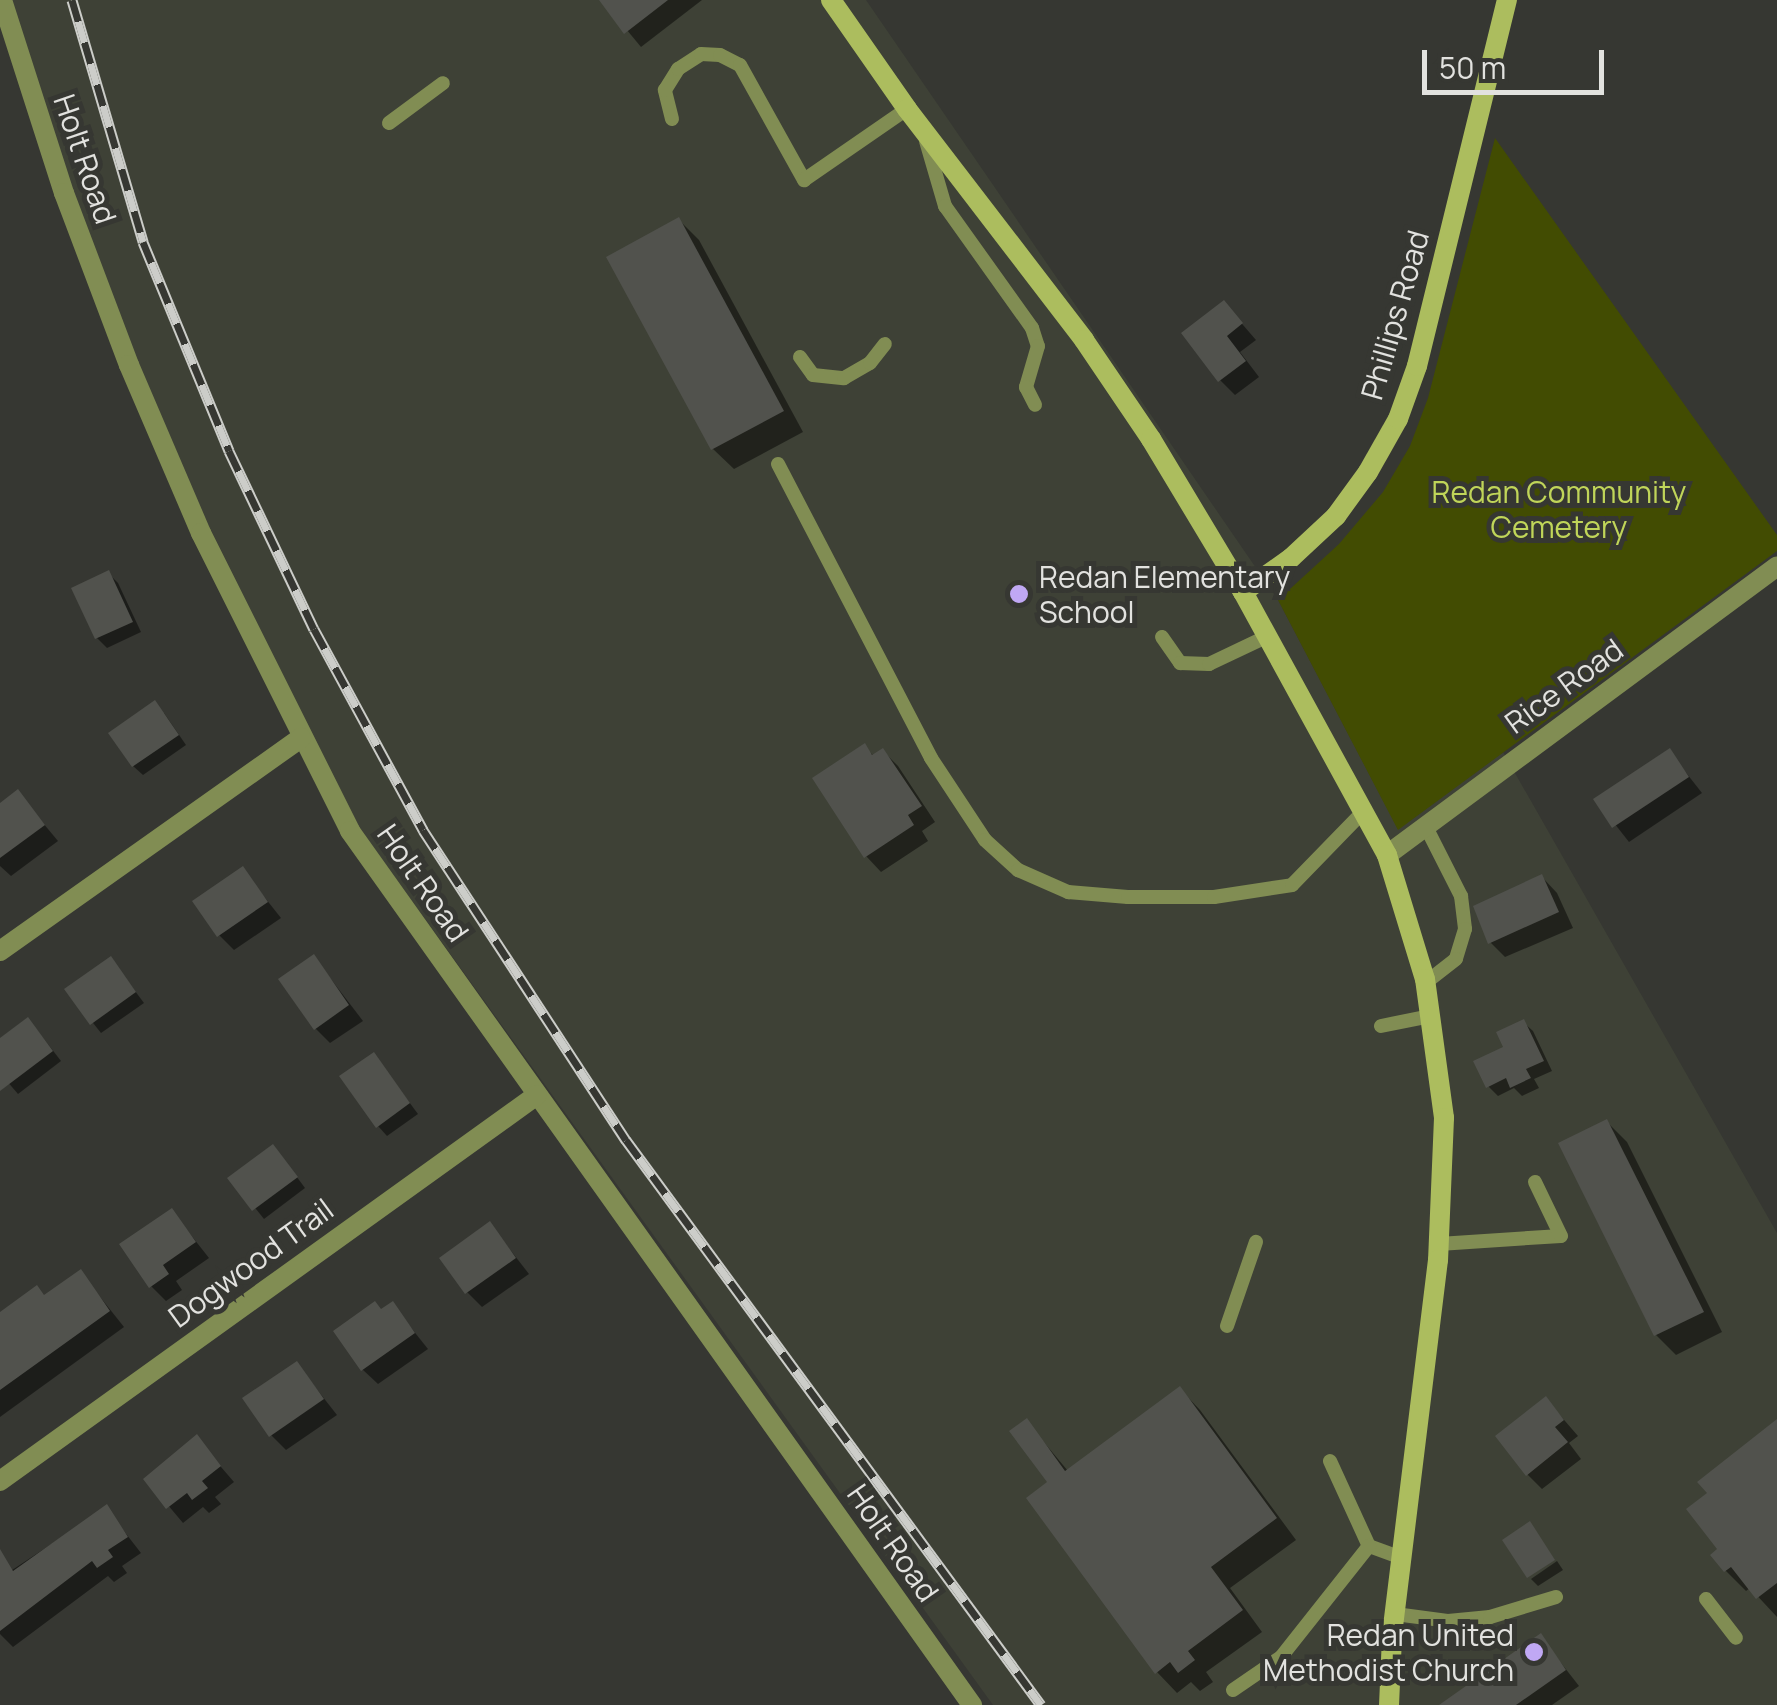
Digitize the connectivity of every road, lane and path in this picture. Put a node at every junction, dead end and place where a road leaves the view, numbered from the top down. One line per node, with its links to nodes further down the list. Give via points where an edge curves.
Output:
1 (2, 0): 17 (street, Holt Road, via 64,194 129,365)
2 (830, 0): 5 (main road)
3 (1507, 0): 14 (main road, Phillips Road, via 1417,366 1398,419 1336,516)
4 (443, 84): 7 (lane)
5 (907, 109): 6 (lane, via 804,180 740,64 701,54 678,69 665,90); 8 (main road)
6 (672, 119)
7 (389, 123)
8 (922, 128): 11 (lane, via 945,206 1032,328 1038,346 1026,387); 14 (main road, via 1084,340)
9 (885, 344): 10 (lane, via 870,363 844,378 813,375)
10 (800, 356)
11 (1035, 404)
12 (778, 464): 18 (lane, via 932,758 985,840 1018,870 1068,892 1128,897 1214,898 1292,886)
13 (1777, 566): 19 (street, Rice Road)
14 (1243, 592): 15 (main road)
15 (1268, 636): 16 (lane, via 1209,664 1180,663); 18 (main road)
16 (1162, 637)
17 (300, 738): 21 (street); 25 (street, Holt Road, via 350,831)
18 (1365, 810): 20 (main road)
19 (1425, 825): 20 (street, Rice Road); 22 (lane, via 1461,896 1465,929 1456,959)
20 (1387, 855): 22 (main road)
21 (0, 951)
22 (1426, 984): 23 (main road)
23 (1430, 1016): 24 (lane); 28 (main road, via 1444,1118)
24 (1381, 1026)
25 (538, 1095): 31 (street, Dogwood Trail); 39 (street, Holt Road)
26 (1535, 1182): 28 (lane, via 1561,1236)
27 (1256, 1242): 29 (lane)
28 (1439, 1244): 33 (main road)
29 (1227, 1326)
30 (1330, 1461): 32 (lane)
31 (0, 1480)
32 (1369, 1546): 33 (lane); 38 (lane, via 1281,1657)
33 (1402, 1558): 36 (main road)
34 (1556, 1597): 36 (lane, via 1490,1617 1448,1621)
35 (1706, 1599): 37 (lane)
36 (1395, 1614): 40 (main road)
37 (1736, 1638)
38 (1233, 1690)
39 (972, 1705)
40 (1389, 1705)

